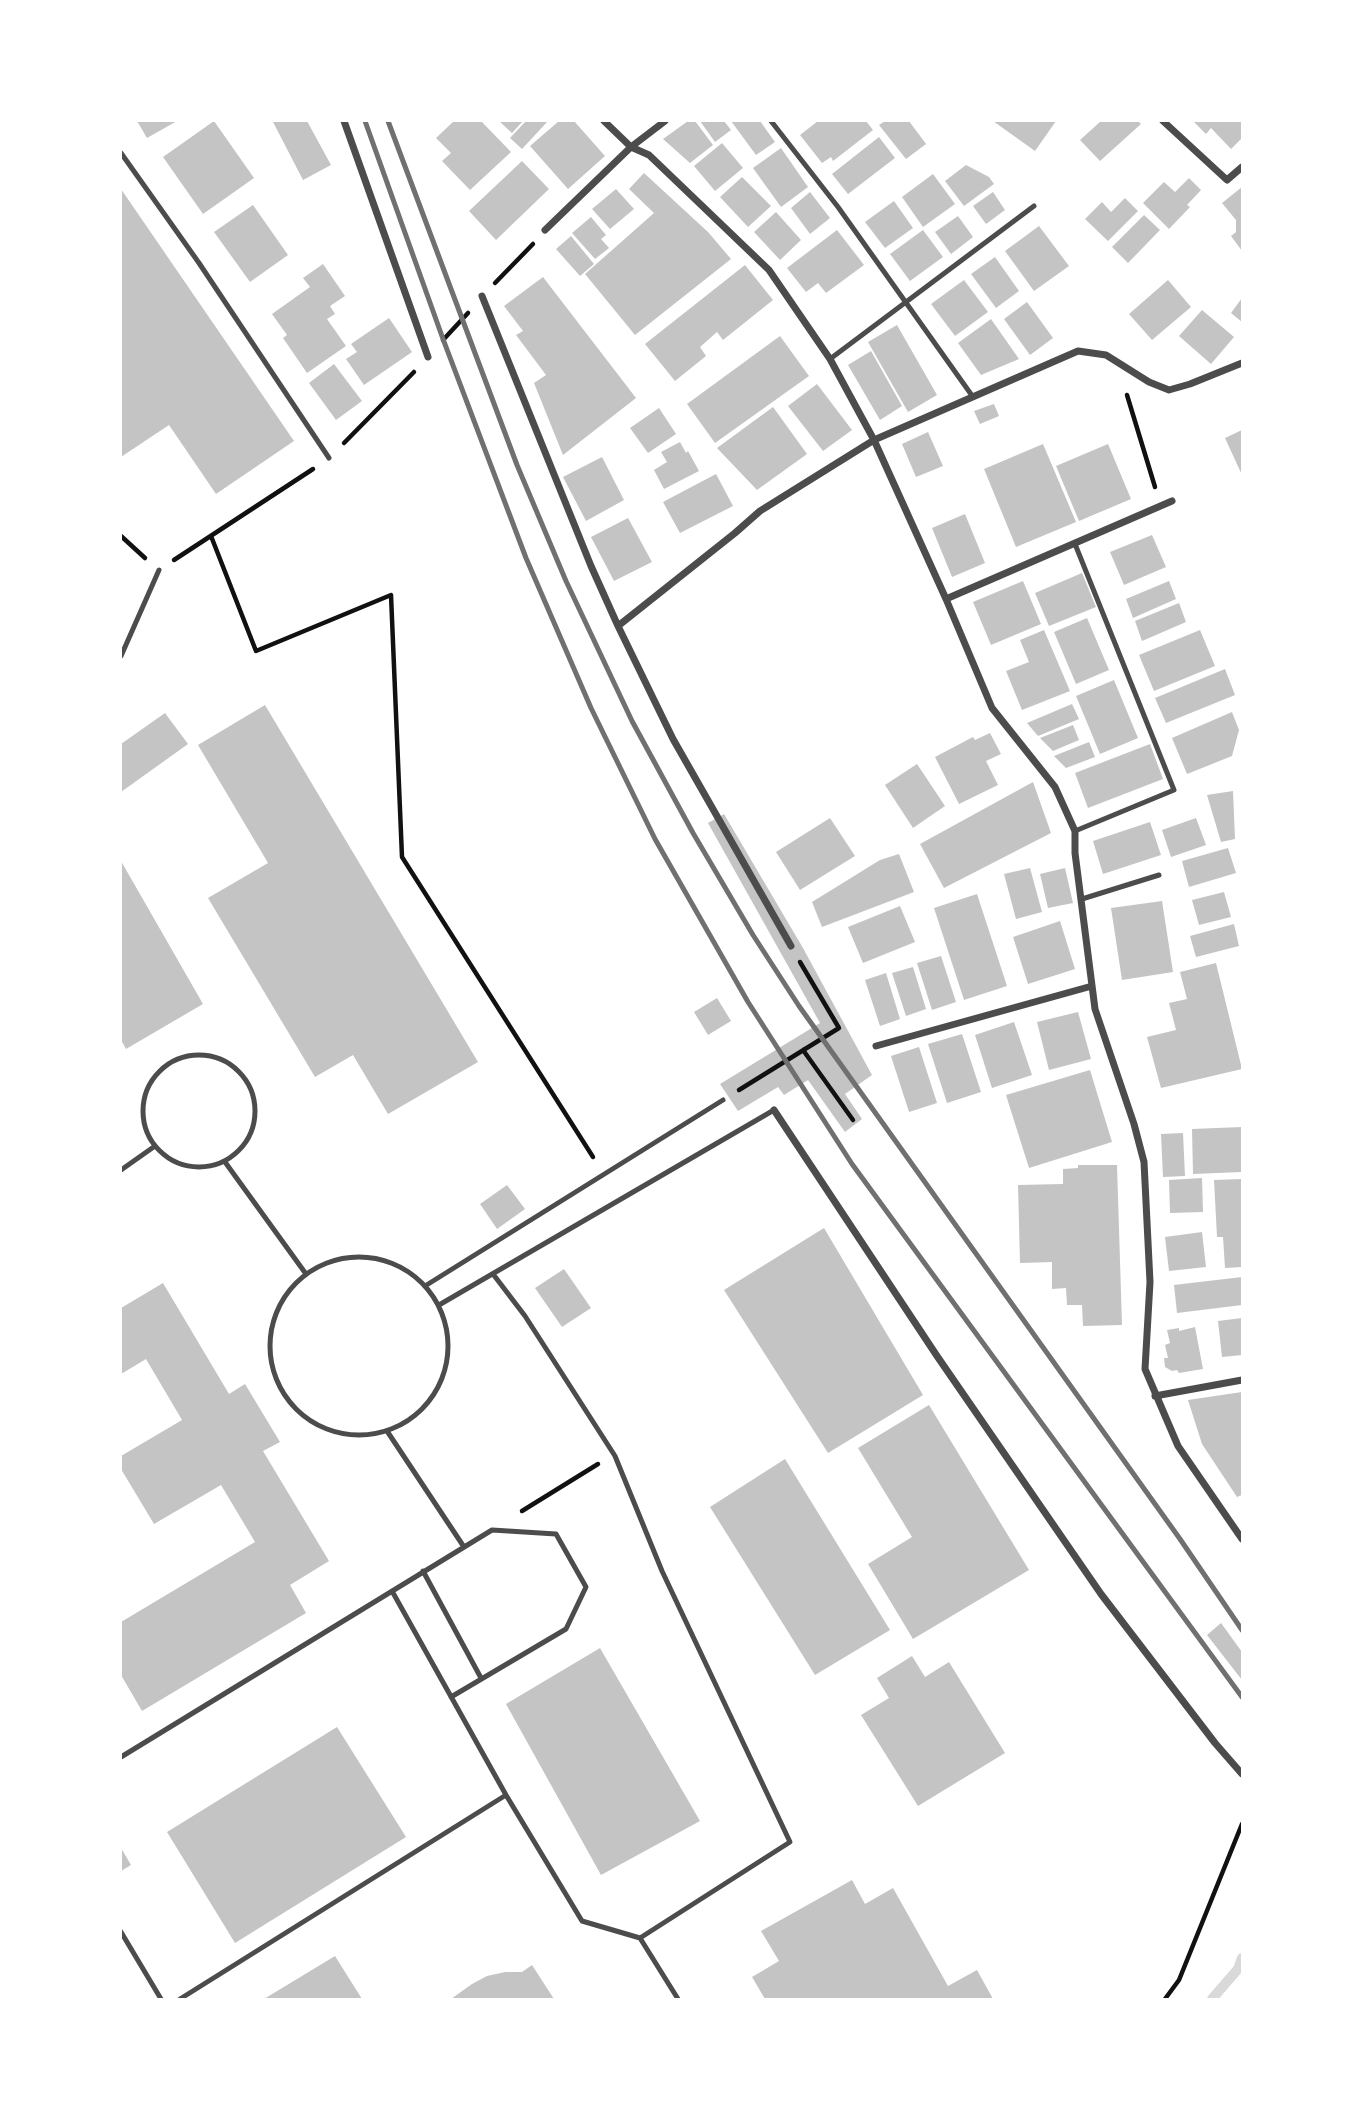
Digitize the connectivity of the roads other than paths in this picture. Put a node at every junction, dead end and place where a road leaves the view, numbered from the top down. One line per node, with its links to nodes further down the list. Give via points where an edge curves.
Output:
1 (344, 121): 13 (street)
2 (604, 121): 6 (street)
3 (666, 121): 6 (street)
4 (771, 121): 12 (lane)
5 (1163, 121): 8 (street, via 1227,180)
6 (631, 146): 10 (street); 14 (street, via 649,155 769,270)
7 (121, 153): 18 (lane)
8 (1242, 167)
9 (1034, 206): 12 (lane)
10 (545, 230)
11 (482, 296): 23 (street)
12 (906, 302): 14 (lane); 16 (lane)
13 (428, 357)
14 (830, 359): 17 (street)
15 (1242, 363): 16 (street, via 1169,390 1106,355 1078,351)
16 (973, 397): 17 (street)
17 (874, 440): 22 (street); 23 (street, via 760,511)
18 (329, 458)
19 (1172, 501): 20 (street)
20 (1075, 544): 22 (street); 25 (lane, via 1174,790)
21 (159, 570): 24 (lane)
22 (946, 599): 25 (street, via 992,708 1055,786)
23 (618, 626): 28 (street, via 673,738)
24 (121, 656)
25 (1075, 831): 27 (street)
26 (1159, 875): 27 (lane)
27 (1082, 899): 29 (street)
28 (791, 946)
29 (1092, 986): 30 (street); 41 (street, via 1095,1009 1144,1163 1150,1282 1145,1369)
30 (876, 1046)
31 (723, 1100): 38 (lane)
32 (774, 1110): 37 (lane); 50 (street, via 1101,1594)
33 (155, 1146): 34 (lane, via 182,1165 211,1167); 34 (lane, via 143,1114 153,1078 183,1057 221,1059 249,1084 255,1102 249,1139); 35 (lane)
34 (225, 1162): 36 (lane)
35 (121, 1170)
36 (306, 1274): 38 (lane, via 351,1256 390,1262); 42 (lane, via 279,1306 270,1336 272,1367 280,1388 298,1412 322,1427 361,1436)
37 (493, 1274): 39 (lane); 53 (lane, via 615,1456 662,1571 790,1842)
38 (425, 1286): 39 (lane)
39 (439, 1305): 42 (lane, via 448,1359 438,1388 415,1416)
40 (1242, 1380): 41 (street)
41 (1155, 1396): 43 (street, via 1178,1446)
42 (387, 1431): 44 (lane)
43 (1242, 1539)
44 (464, 1547): 45 (lane); 47 (lane, via 492,1530 556,1534 586,1587 566,1629)
45 (423, 1572): 46 (lane); 47 (lane)
46 (392, 1591): 48 (lane); 49 (lane)
47 (481, 1678): 48 (lane)
48 (451, 1697): 51 (lane)
49 (121, 1757)
50 (1242, 1774)
51 (506, 1795): 53 (lane, via 582,1921); 55 (lane)
52 (121, 1932): 54 (lane)
53 (640, 1938): 56 (lane)
54 (161, 1999)
55 (180, 1999)
56 (678, 1999)

